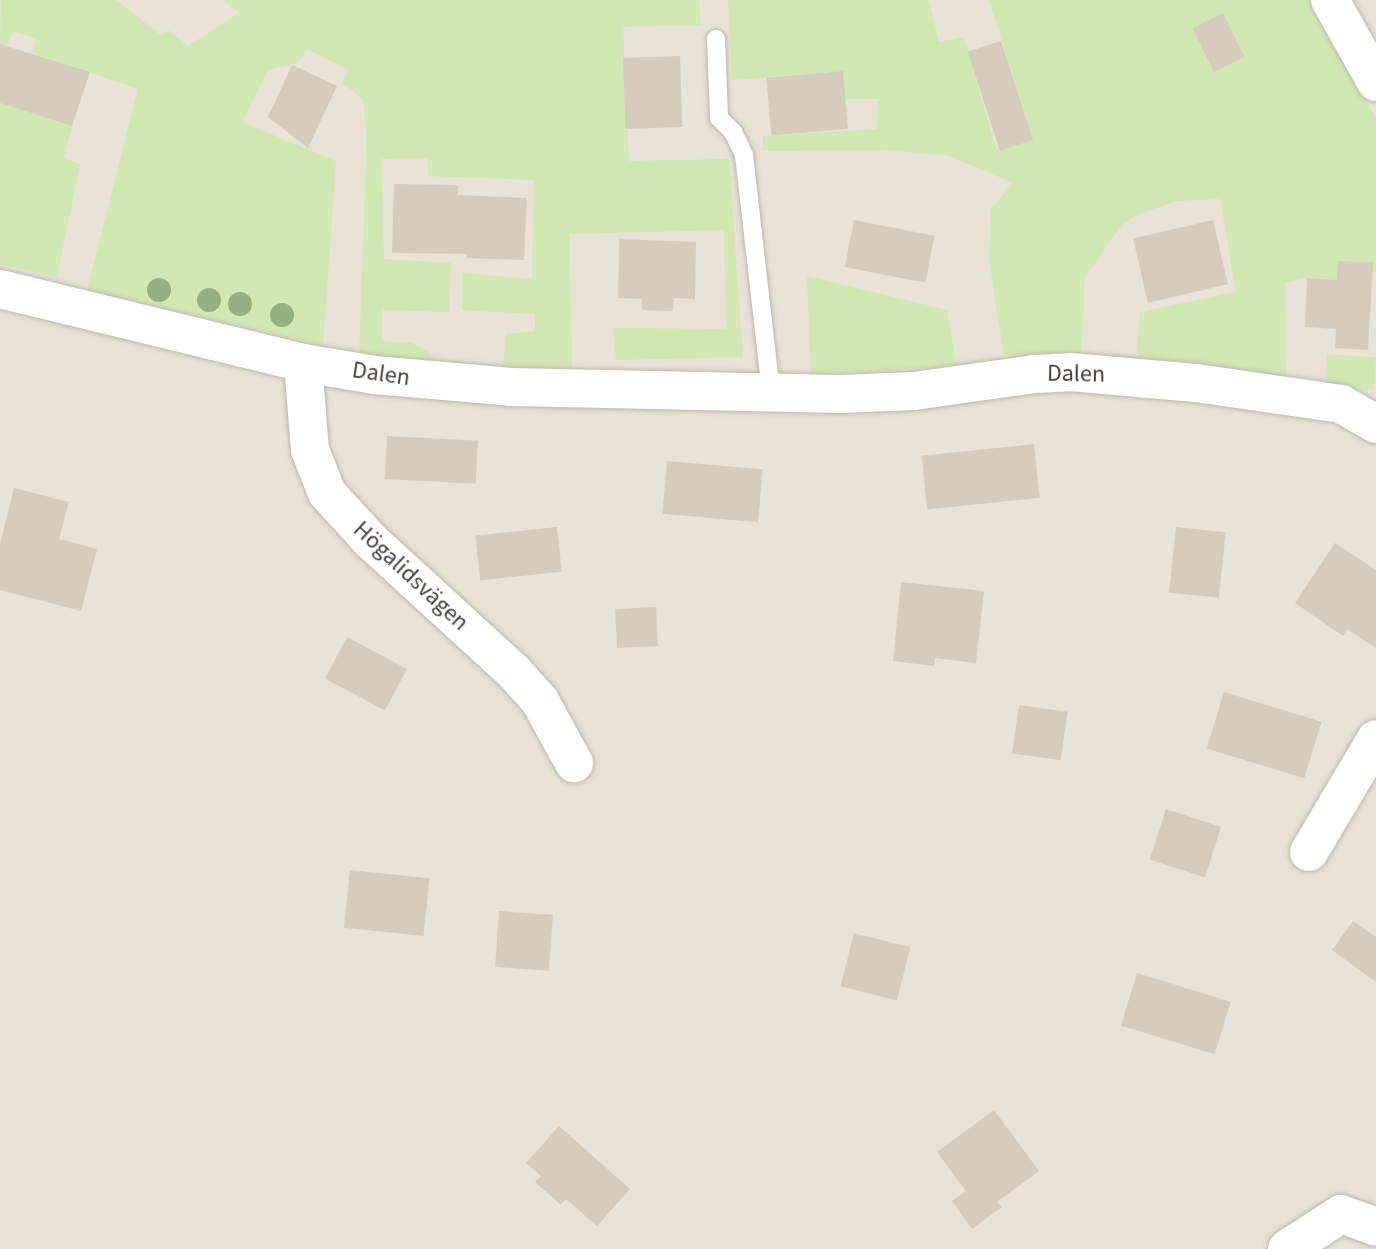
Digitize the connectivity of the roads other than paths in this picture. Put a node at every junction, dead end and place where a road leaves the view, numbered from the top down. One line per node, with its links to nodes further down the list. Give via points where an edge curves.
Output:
1 (1330, 0): 3 (street)
2 (716, 39): 6 (lane, via 719,118 744,155)
3 (1376, 82)
4 (0, 289): 5 (street, Dalen)
5 (303, 363): 6 (street, Dalen, via 511,387); 10 (street, Högalidsvägen, via 310,450 327,493 371,541 523,681)
6 (771, 393): 7 (street, Dalen, via 914,391 1070,372)
7 (1358, 406): 8 (street, Dalen)
8 (1376, 424)
9 (1376, 739): 11 (street)
10 (574, 763)
11 (1309, 852)
12 (1376, 1227): 13 (street, via 1341,1214)
13 (1303, 1247)

